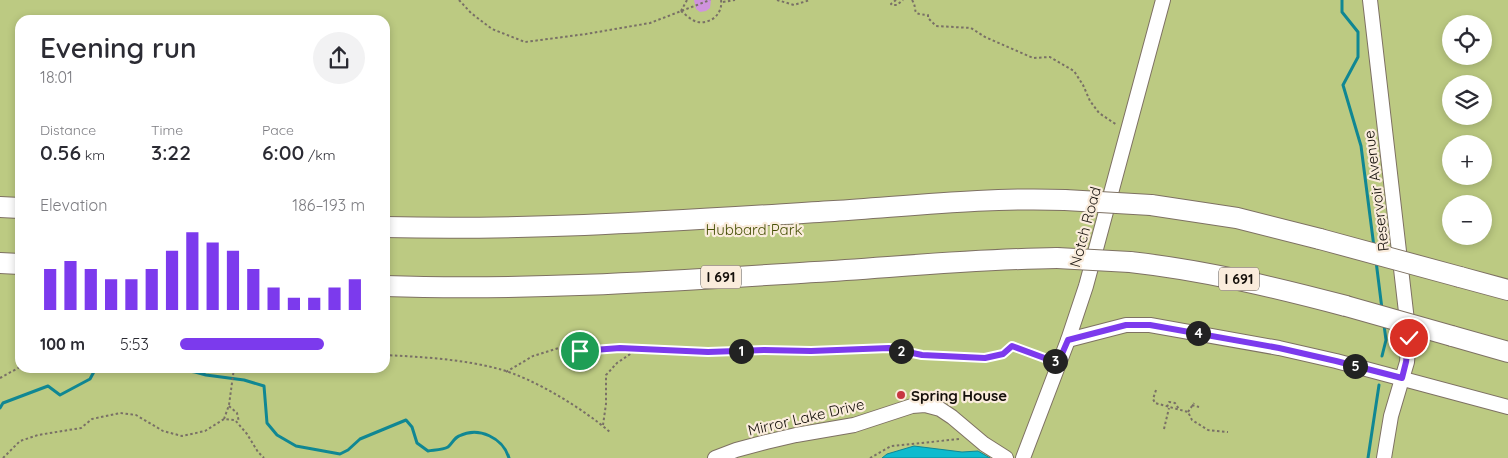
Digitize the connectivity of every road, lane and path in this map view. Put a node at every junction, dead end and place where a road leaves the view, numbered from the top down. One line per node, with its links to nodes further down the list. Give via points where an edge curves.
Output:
1 (459, 0): 13 (path, via 492,29 526,42 650,23)
2 (687, 0): 13 (path)
3 (710, 0): 13 (path)
4 (735, 0): 12 (path)
5 (777, 0): 6 (path, via 794,4)
6 (810, 0)
7 (896, 0): 8 (path, via 892,6)
8 (903, 0)
9 (912, 0): 14 (path, via 916,13 928,15 936,26 971,28 1033,58 1050,57 1074,72 1099,113)
10 (1163, 0): 14 (street, Notch Road)
11 (1370, 0): 31 (street, Reservoir Avenue, via 1409,338)
12 (721, 1): 13 (path, via 717,16 709,21 698,22)
13 (681, 11)
14 (1127, 132): 22 (street, Notch Road, via 1086,286)
15 (0, 207): 16 (highway)
16 (15, 208)
17 (390, 226): 21 (highway, bridge, via 562,227 995,201 1065,200 1151,205 1237,218)
18 (0, 263): 19 (highway)
19 (15, 264)
20 (390, 286): 24 (highway, I 691, bridge, via 588,285 1057,258 1130,262 1245,280)
21 (1508, 290)
22 (1068, 340): 26 (street, Notch Road); 31 (street, via 1126,325 1150,325 1288,350)
23 (639, 348): 26 (path, via 708,352 889,348 922,355 985,358 1003,354 1012,346); 28 (path, via 580,351 565,346 533,356); 41 (path, via 606,375)
24 (1508, 352)
25 (390, 355): 28 (path, via 477,364)
26 (1058, 363): 51 (street, Notch Road)
27 (15, 370): 30 (path)
28 (506, 372): 41 (path, via 537,385)
29 (233, 373): 33 (path)
30 (0, 378)
31 (1402, 378): 36 (street); 52 (street, Reservoir Avenue)
32 (1156, 390): 34 (path, via 1154,401)
33 (229, 406): 39 (path); 40 (path, via 237,413)
34 (1168, 407): 37 (path); 37 (path, via 1168,402 1175,403); 42 (path)
35 (1199, 407): 38 (path, via 1193,404)
36 (1508, 407)
37 (1179, 410): 38 (path)
38 (1188, 412): 43 (path, via 1192,420 1208,430)
39 (224, 419): 40 (path, via 235,420); 46 (path, via 205,431 182,436 162,431 136,415 120,413 92,419 81,428 20,441)
40 (239, 425): 47 (path)
41 (602, 426): 44 (path)
42 (1164, 429)
43 (1228, 432)
44 (611, 433)
45 (975, 436): 48 (street, Mirror Lake Drive, via 940,409 912,406 854,425 766,442); 49 (path, via 947,442 934,440 891,446); 50 (street, Mirror Lake Drive)
46 (3, 458)
47 (264, 458)
48 (715, 458)
49 (870, 458)
50 (1006, 458)
51 (1023, 458)
52 (1384, 458)

